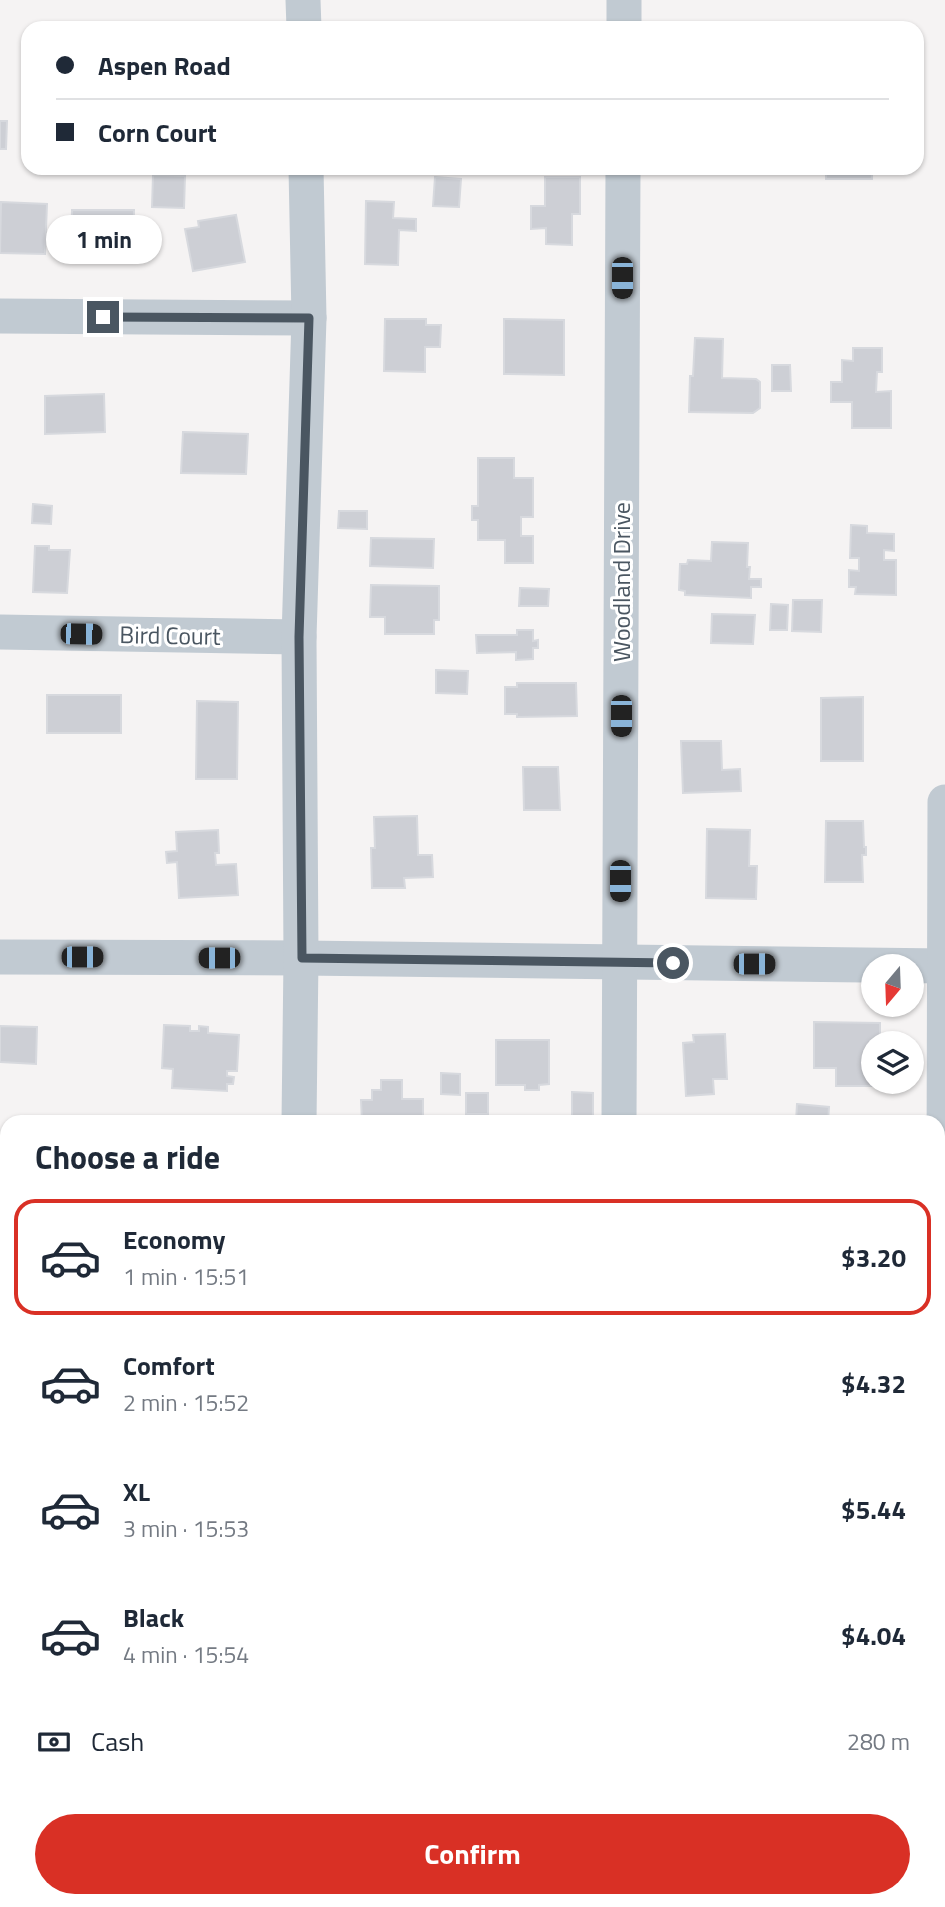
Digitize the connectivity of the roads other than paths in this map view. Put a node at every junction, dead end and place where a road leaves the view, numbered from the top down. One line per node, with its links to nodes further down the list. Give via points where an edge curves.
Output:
1 (303, 0): 3 (street)
2 (624, 0): 4 (street)
3 (304, 21)
4 (624, 21)
5 (306, 175): 8 (street)
6 (623, 175): 14 (street, Woodland Drive)
7 (0, 316): 8 (street)
8 (309, 318): 10 (street)
9 (0, 632): 10 (street, Bird Court)
10 (299, 637): 13 (street)
11 (945, 802): 15 (street)
12 (0, 957): 13 (street)
13 (302, 958): 14 (street); 16 (street)
14 (619, 963): 15 (street); 17 (street, Woodland Drive)
15 (944, 966): 18 (street)
16 (299, 1115)
17 (620, 1115)
18 (944, 1115)

